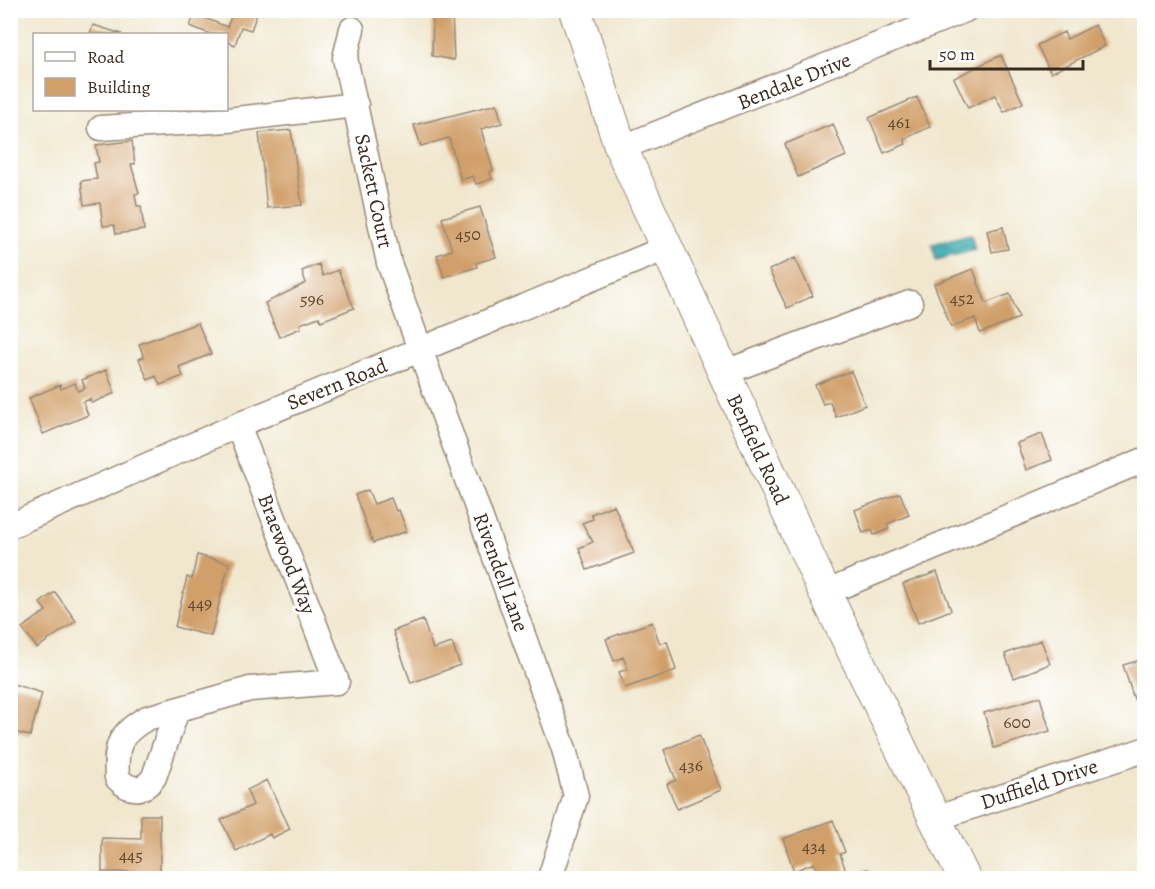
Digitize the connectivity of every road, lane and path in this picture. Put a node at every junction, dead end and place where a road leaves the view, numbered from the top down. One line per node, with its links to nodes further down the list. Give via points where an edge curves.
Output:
1 (575, 10): 7 (main road, Benfield Road)
2 (965, 10): 3 (street, Bendale Drive)
3 (919, 20): 7 (street, Bendale Drive)
4 (352, 29): 5 (street, Sackett Court, via 345,58)
5 (356, 105): 6 (street, via 228,120); 10 (street, Sackett Court, via 389,262)
6 (101, 128)
7 (621, 148): 8 (main road, Benfield Road)
8 (666, 248): 10 (street, Severn Road); 11 (main road, Benfield Road)
9 (910, 303): 11 (street)
10 (421, 350): 12 (street, Severn Road); 19 (street, Rivendell Lane, via 564,749 576,796)
11 (723, 373): 15 (main road, Benfield Road)
12 (238, 425): 14 (street, Severn Road); 16 (street, Braewood Way, via 337,682 250,689)
13 (1144, 460): 15 (street)
14 (12, 527)
15 (825, 593): 18 (main road, Benfield Road)
16 (177, 710)
17 (1144, 750): 18 (street, Duffield Drive)
18 (934, 819): 20 (main road, Benfield Road)
19 (550, 879)
20 (964, 879)

